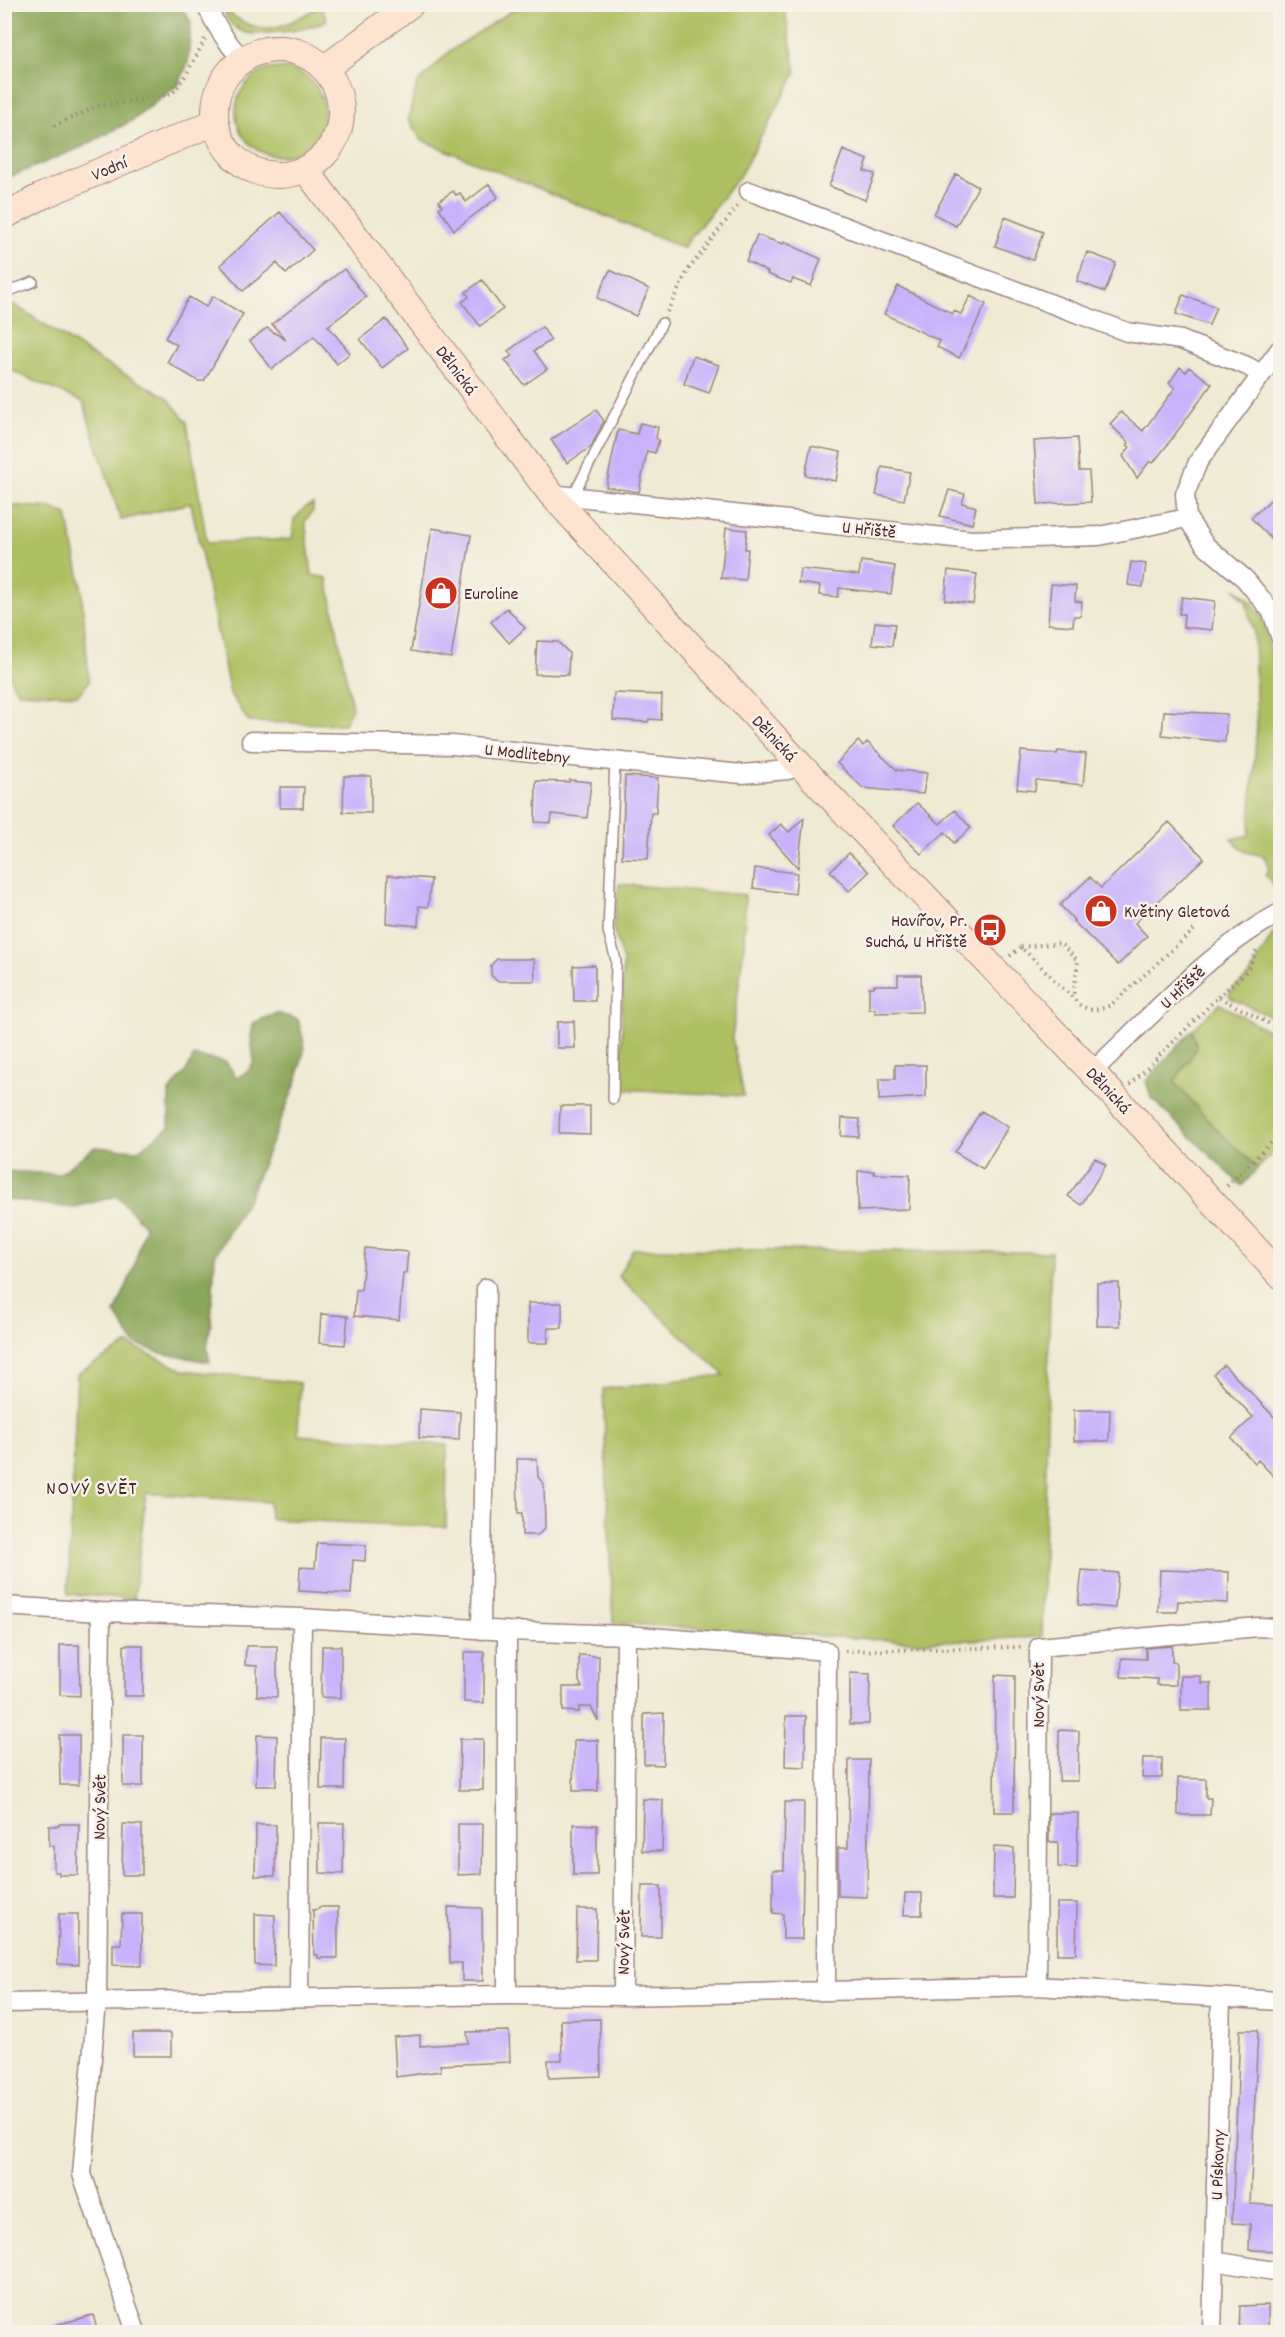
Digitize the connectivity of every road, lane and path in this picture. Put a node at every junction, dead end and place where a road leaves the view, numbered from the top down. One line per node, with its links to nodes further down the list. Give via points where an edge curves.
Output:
1 (206, 4): 3 (street)
2 (411, 4): 5 (street)
3 (213, 22): 4 (street); 7 (path, via 172,94 95,107)
4 (242, 59): 5 (street, via 276,48 294,50); 6 (street, via 219,87 214,104)
5 (324, 69): 8 (street, via 341,104 340,124 321,158)
6 (215, 122): 8 (street, via 226,149 248,168 276,175); 10 (street, Vodní)
7 (54, 126)
8 (305, 169): 16 (street, Dělnická)
9 (749, 191): 13 (path, via 688,270); 15 (street, via 1127,333 1181,340)
10 (4, 216)
11 (33, 282): 12 (lane)
12 (4, 293)
13 (662, 323): 16 (lane)
14 (1281, 349): 15 (street)
15 (1261, 374): 17 (street, via 1198,462 1185,494)
16 (562, 495): 17 (street, U Hřiště, via 972,540 1099,536); 22 (street, Dělnická)
17 (1187, 518): 18 (street, via 1205,545 1245,579)
18 (1276, 617): 19 (street)
19 (1281, 636)
20 (251, 741): 21 (street, U Modlitebny, via 452,745)
21 (615, 761): 22 (street, U Modlitebny, via 742,774); 32 (lane, via 608,931 616,960)
22 (801, 766): 26 (street, Dělnická)
23 (1277, 915): 27 (path, via 1247,970); 30 (street, U Hřiště, via 1214,958)
24 (1194, 930): 28 (path, via 1111,1005 1091,1010)
25 (1021, 947): 26 (path); 28 (path); 28 (path, via 1060,943 1078,960)
26 (994, 969): 30 (street, Dělnická)
27 (1218, 997): 29 (path); 31 (path)
28 (1073, 999)
29 (1281, 1029)
30 (1092, 1072): 31 (street, Dělnická)
31 (1117, 1098): 34 (street, Dělnická)
32 (613, 1099)
33 (1281, 1134): 34 (path)
34 (1212, 1201): 35 (street, Dělnická)
35 (1275, 1264)
36 (486, 1288): 41 (street)
37 (4, 1606): 38 (street)
38 (101, 1612): 39 (street); 52 (street, Nový Svět)
39 (302, 1618): 41 (street); 50 (street)
40 (1281, 1628): 44 (street, Nový Svět)
41 (481, 1630): 42 (street)
42 (507, 1631): 43 (street); 48 (street)
43 (626, 1635): 45 (street); 49 (street, Nový Svět)
44 (1039, 1647): 45 (path); 46 (street, Nový Svět)
45 (826, 1651): 47 (street)
46 (1037, 1986): 47 (street, Nový Svět); 51 (street, Nový Svět)
47 (826, 1990): 49 (street, Nový Svět)
48 (507, 1995): 49 (street, Nový Svět); 50 (street, Nový Svět)
49 (622, 1996)
50 (300, 1998): 52 (street, Nový Svět)
51 (1221, 1998): 53 (street, Nový Svět); 55 (street, U Pískovny)
52 (97, 2001): 54 (street, Nový Svět); 57 (street, Nový Svět, via 82,2175)
53 (1281, 2001)
54 (4, 2003)
55 (1214, 2261): 56 (street); 58 (street, U Pískovny)
56 (1281, 2272)
57 (136, 2332)
58 (1212, 2332)

